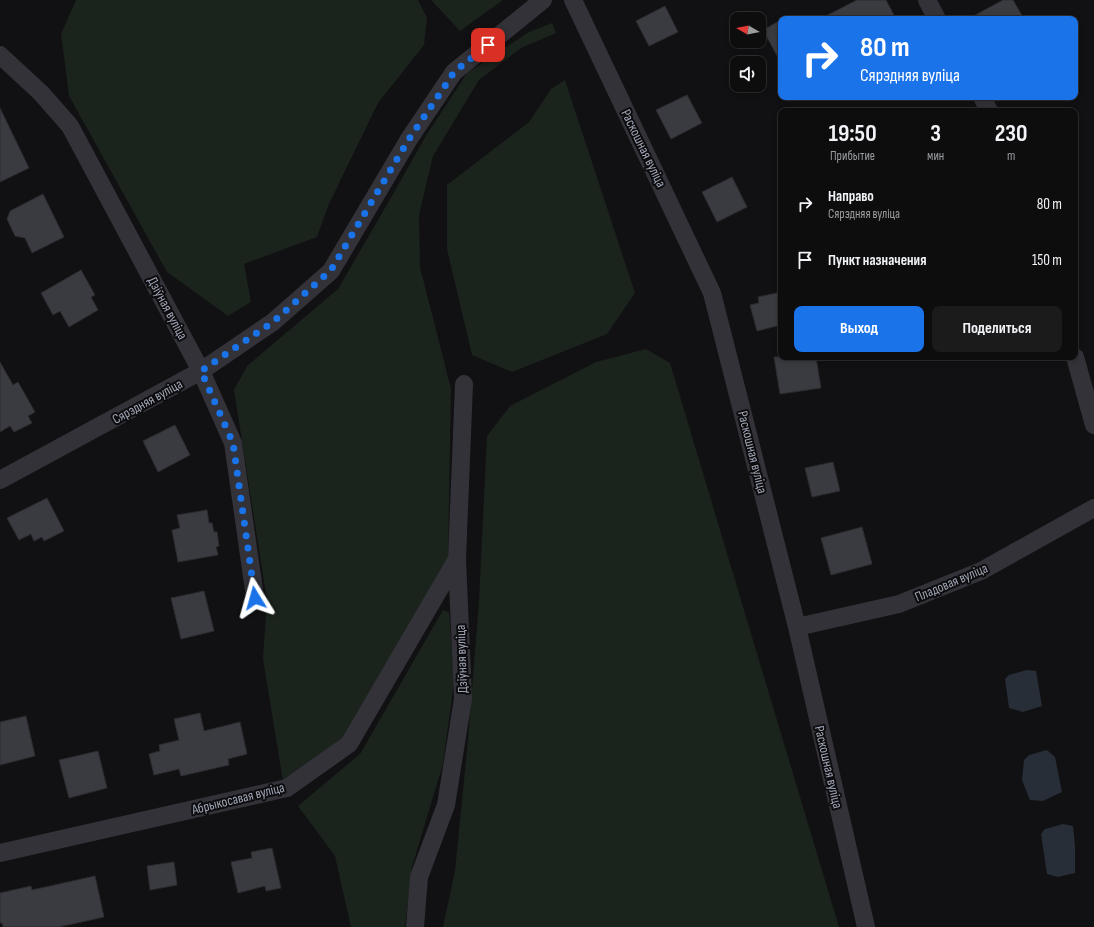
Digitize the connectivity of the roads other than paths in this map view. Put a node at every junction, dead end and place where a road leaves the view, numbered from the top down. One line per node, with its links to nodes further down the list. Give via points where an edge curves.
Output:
1 (543, 0): 7 (street, Сярэдняя вуліца, via 454,72 409,139 331,270 273,322)
2 (573, 0): 14 (street, Раскошная вуліца, via 712,293)
3 (927, 0): 4 (street)
4 (935, 16)
5 (0, 55): 7 (street, Дзіўная вуліца, via 41,93 70,126)
6 (1076, 360): 9 (street)
7 (201, 371): 10 (street, Сярэдняя вуліца); 13 (street, Дзіўная вуліца, via 233,443)
8 (464, 384): 12 (street, Дзіўная вуліца)
9 (1094, 425)
10 (0, 480)
11 (1094, 508): 14 (street, Пладовая вуліца, via 982,570 899,604)
12 (457, 559): 15 (street, Абрыкосавая вуліца, via 349,744 287,788); 16 (street, Дзіўная вуліца, via 463,700 446,805 419,877)
13 (255, 598)
14 (797, 628): 17 (street, Раскошная вуліца)
15 (0, 853)
16 (415, 927)
17 (866, 927)

